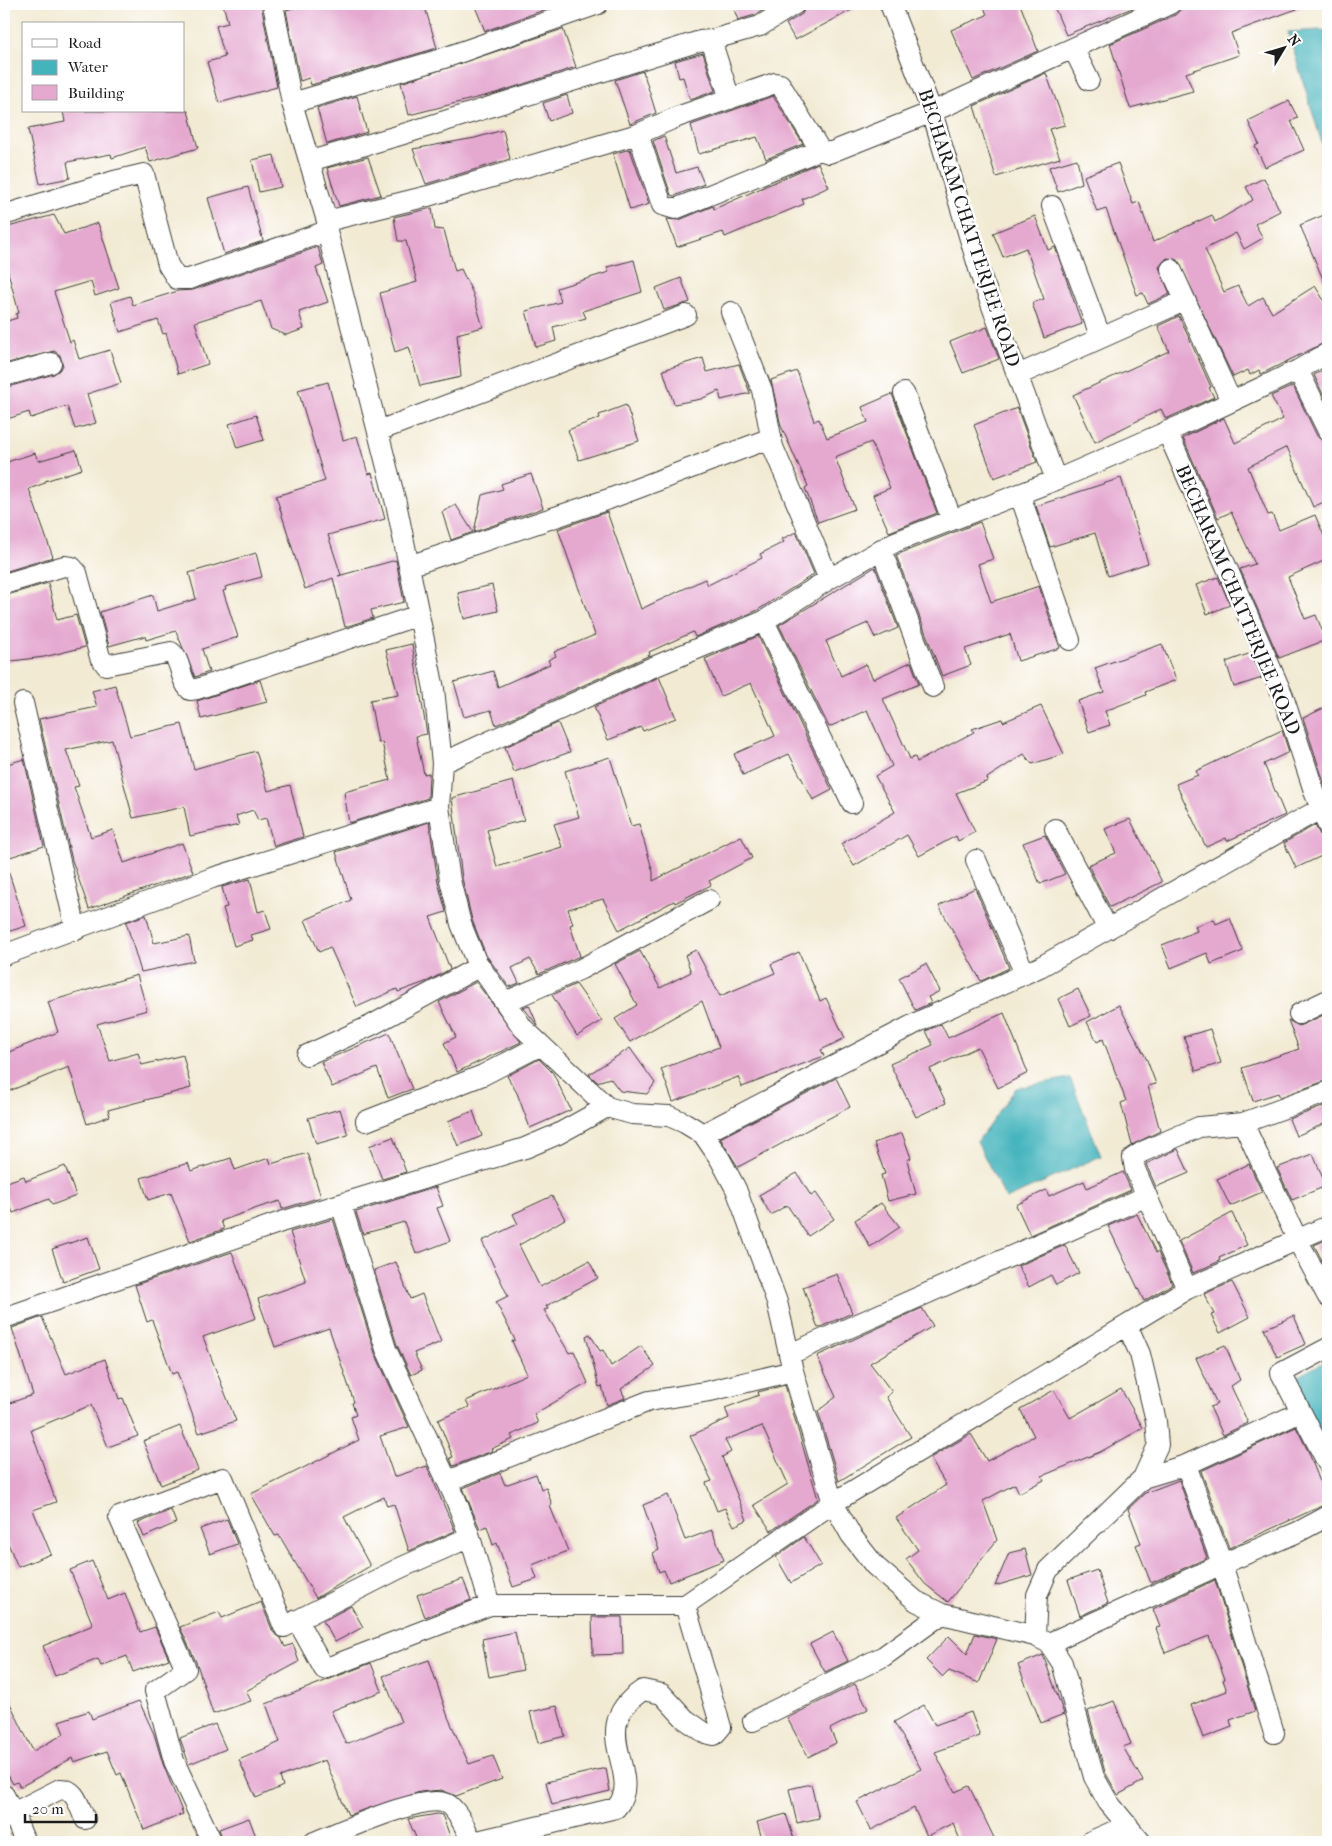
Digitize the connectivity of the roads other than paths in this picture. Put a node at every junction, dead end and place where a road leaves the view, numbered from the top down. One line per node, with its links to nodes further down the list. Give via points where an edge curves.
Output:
1 (598, 4): 10 (street, via 442,59)
2 (794, 4): 6 (street, via 760,26)
3 (890, 4): 11 (street, BECHARAM CHATTERJEE ROAD)
4 (1170, 4): 7 (street)
5 (277, 5): 10 (street)
6 (711, 40): 9 (street); 14 (street, via 663,51 397,136)
7 (1073, 48): 8 (street); 11 (street)
8 (1089, 80)
9 (730, 98): 12 (street); 13 (street, via 779,83)
10 (292, 103): 14 (street)
11 (932, 112): 13 (street, via 829,153); 26 (street, BECHARAM CHATTERJEE ROAD, via 982,279)
12 (638, 134): 13 (street, via 662,205 675,209); 17 (street)
13 (820, 150)
14 (310, 160): 17 (street)
15 (1052, 206): 22 (street)
16 (4, 215): 17 (street, via 144,174 168,265 177,279 189,279)
17 (327, 226): 31 (street)
18 (1171, 269): 19 (street)
19 (1184, 300): 22 (street); 29 (street)
20 (731, 312): 33 (street, via 762,390)
21 (686, 315): 31 (street)
22 (1101, 338): 26 (street)
23 (1328, 353): 25 (street)
24 (51, 363): 27 (street)
25 (1298, 370): 29 (street); 32 (street)
26 (1018, 375): 34 (street, BECHARAM CHATTERJEE ROAD)
27 (4, 376)
28 (904, 393): 36 (street)
29 (1230, 401): 30 (street)
30 (1175, 428): 34 (street); 49 (street, BECHARAM CHATTERJEE ROAD, via 1283,696)
31 (378, 431): 38 (street)
32 (1328, 431)
33 (773, 447): 38 (street, via 763,441 609,499); 39 (street)
34 (1050, 482): 35 (street)
35 (1020, 495): 36 (street); 43 (street)
36 (952, 520): 37 (street)
37 (881, 549): 39 (street); 44 (street)
38 (409, 566): 41 (street)
39 (829, 579): 42 (street)
40 (4, 584): 41 (street, via 64,566 72,567 77,573 100,657 106,665 171,652 176,656 185,685 190,690)
41 (419, 615): 46 (street, via 434,689)
42 (764, 621): 46 (street, via 646,670); 47 (street)
43 (1070, 640)
44 (933, 687)
45 (23, 703): 54 (street)
46 (442, 763): 48 (street)
47 (852, 803)
48 (440, 807): 54 (street, via 212,878); 56 (street, via 450,880 461,924)
49 (1324, 817): 53 (street)
50 (1055, 829): 53 (street)
51 (976, 860): 57 (street)
52 (709, 900): 59 (street, via 581,969)
53 (1108, 929): 57 (street)
54 (76, 930): 55 (street)
55 (4, 955)
56 (480, 966): 59 (street); 62 (street, via 372,1025)
57 (1025, 974): 67 (street, via 922,1020)
58 (1328, 1000): 60 (street)
59 (505, 1002): 61 (street, via 523,1028)
60 (1298, 1014)
61 (541, 1045): 64 (street); 65 (street, via 483,1075)
62 (307, 1055)
63 (1328, 1092): 66 (street)
64 (607, 1107): 67 (street, via 632,1114 669,1116); 69 (street, via 558,1134 524,1148)
65 (366, 1121)
66 (1243, 1123): 68 (street, via 1199,1127 1133,1158); 71 (street)
67 (703, 1134): 77 (street, via 736,1189 777,1302)
68 (1147, 1196): 72 (street); 77 (street)
69 (340, 1204): 74 (street); 82 (street, via 386,1350)
70 (1328, 1226): 71 (street)
71 (1298, 1241): 72 (street); 73 (street)
72 (1187, 1289): 75 (street)
73 (1328, 1297)
74 (4, 1318)
75 (1128, 1327): 81 (street, via 1140,1354 1156,1421 1158,1445); 83 (street)
76 (1328, 1348): 78 (street, via 1282,1373)
77 (791, 1362): 82 (street, via 710,1391 649,1401); 83 (street)
78 (1301, 1412): 79 (street); 80 (street)
79 (1328, 1464)
80 (1186, 1465): 81 (street); 86 (street)
81 (1143, 1478): 91 (street, via 1048,1570 1037,1594)
82 (448, 1481): 85 (street)
83 (833, 1503): 88 (street); 89 (street, via 851,1536 875,1566 916,1601)
84 (1328, 1516): 86 (street)
85 (470, 1536): 87 (street); 90 (street)
86 (1222, 1564): 91 (street); 93 (street)
87 (490, 1605): 88 (street); 90 (street, via 324,1669)
88 (685, 1605): 101 (street, via 721,1727 714,1735 705,1733 685,1719 662,1694 643,1690 629,1699 618,1720 615,1740 627,1789 616,1808)
89 (942, 1614): 91 (street); 92 (street, via 884,1656)
90 (297, 1620): 99 (street, via 284,1627 223,1478 119,1517 186,1669 156,1691 174,1761)
91 (1042, 1639): 97 (street, via 1062,1663 1094,1777 1108,1802)
92 (753, 1721)
93 (1274, 1733)
94 (4, 1794): 95 (street)
95 (8, 1816): 96 (street, via 67,1789 73,1792); 98 (street)
96 (85, 1819)
97 (1128, 1825): 102 (street); 103 (street)
98 (25, 1842)
99 (212, 1842)
100 (314, 1842): 101 (street, via 405,1807 438,1801 448,1804 457,1813)
101 (472, 1842)
102 (1089, 1842)
103 (1141, 1842)

